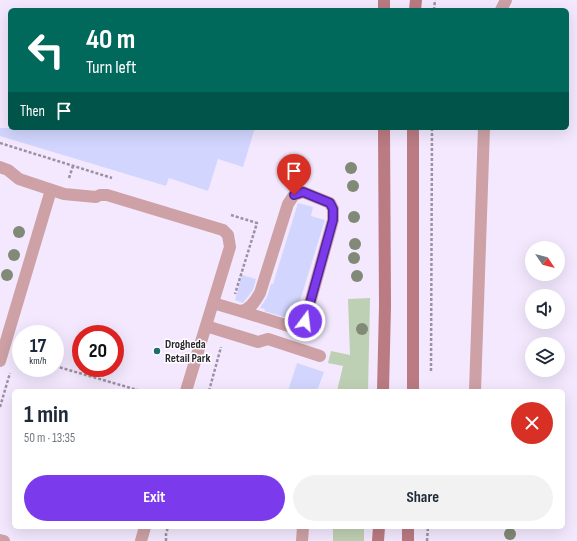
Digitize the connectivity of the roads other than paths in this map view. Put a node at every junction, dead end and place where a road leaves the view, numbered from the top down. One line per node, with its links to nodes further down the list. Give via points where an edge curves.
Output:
1 (384, 130): 12 (street)
2 (413, 130): 13 (street)
3 (484, 130): 14 (lane)
4 (0, 167): 5 (lane, via 14,173 19,179)
5 (51, 190): 6 (lane, via 96,197 107,195 223,230 228,235 230,247); 10 (lane)
6 (213, 303): 7 (lane); 8 (lane)
7 (240, 311): 7 (lane, via 248,309 260,293 288,204 294,195 303,192 330,203 333,220 305,321 301,326 294,328)
8 (206, 326): 9 (lane, via 258,342 268,339); 11 (lane)
9 (320, 356)
10 (0, 361)
11 (187, 389)
12 (383, 389)
13 (413, 389)
14 (475, 389)
15 (144, 529): 21 (lane)
16 (303, 529): 22 (lane)
17 (379, 529): 23 (street)
18 (408, 529): 24 (street)
19 (0, 540): 20 (lane)
20 (4, 541)
21 (141, 541)
22 (302, 541)
23 (378, 541)
24 (408, 541)

